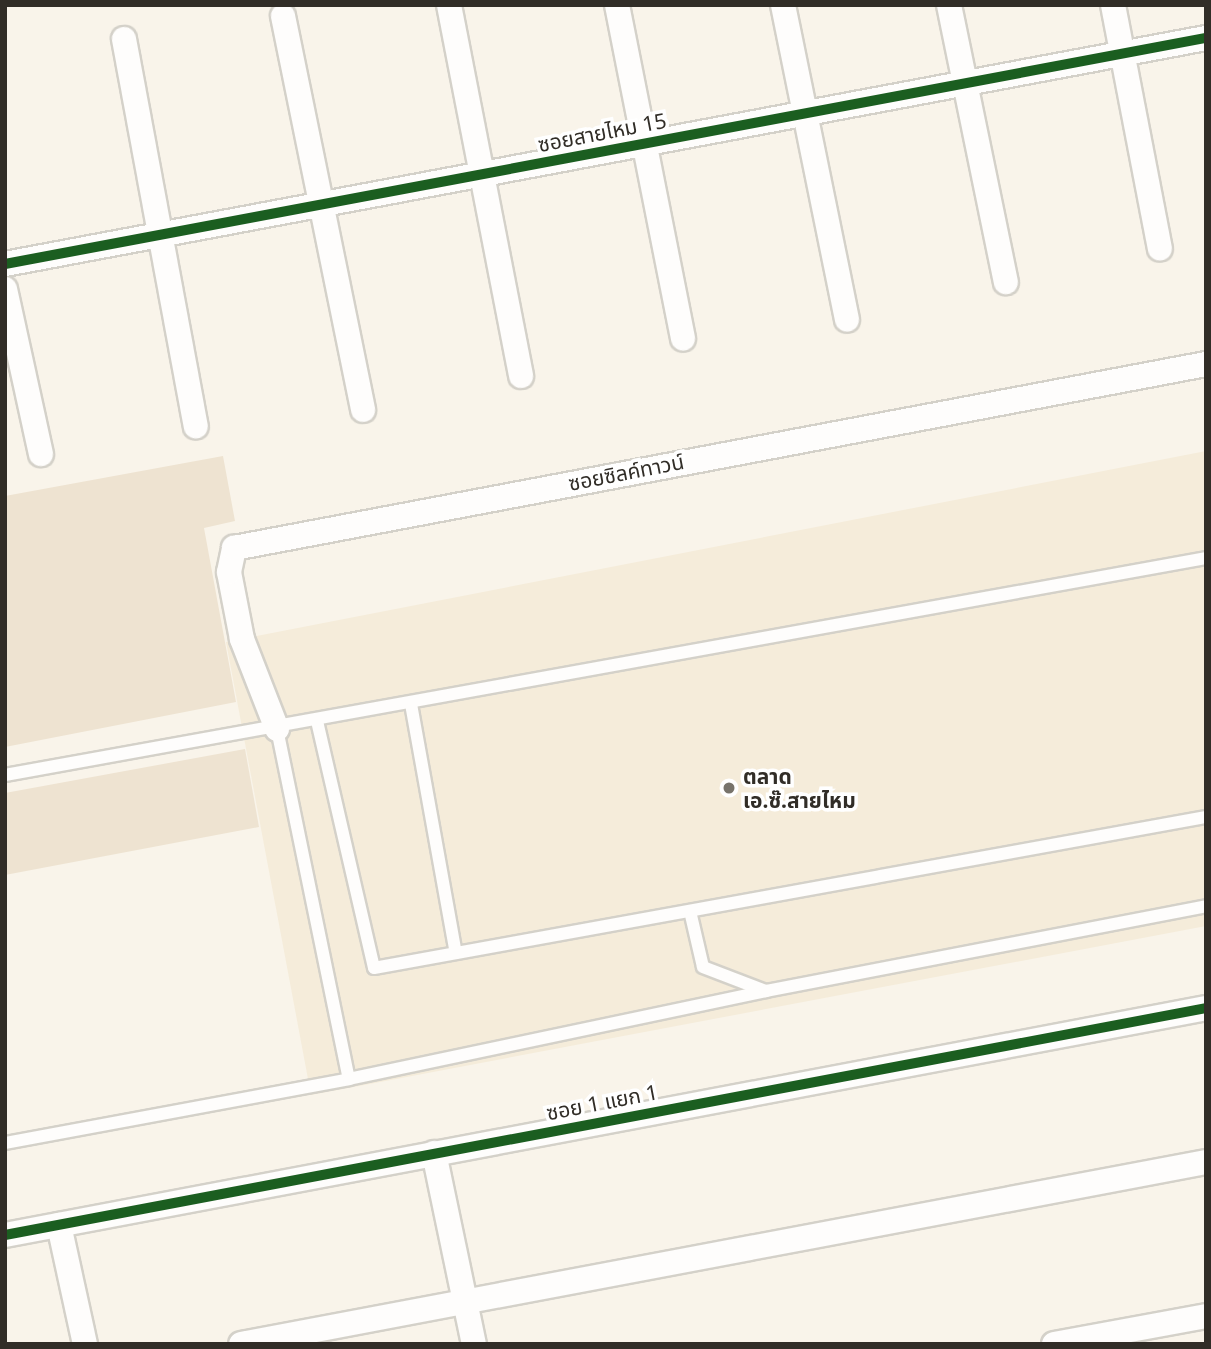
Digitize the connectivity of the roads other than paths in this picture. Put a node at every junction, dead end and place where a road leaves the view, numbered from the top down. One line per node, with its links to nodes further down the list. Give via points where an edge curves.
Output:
1 (449, 5): 13 (street)
2 (617, 5): 12 (street)
3 (783, 5): 11 (street)
4 (949, 5): 10 (street)
5 (1112, 5): 9 (street)
6 (283, 16): 14 (street)
7 (1206, 38): 9 (street, ซอยสายไหม 15)
8 (124, 39): 15 (street)
9 (1122, 54): 10 (street, ซอยสายไหม 15); 16 (street)
10 (965, 83): 11 (street, ซอยสายไหม 15); 18 (street)
11 (807, 113): 12 (street, ซอยสายไหม 15); 20 (street)
12 (642, 145): 13 (street, ซอยสายไหม 15); 21 (street)
13 (481, 174): 14 (street, ซอยสายไหม 15); 23 (street)
14 (320, 205): 15 (street, ซอยสายไหม 15); 24 (street)
15 (159, 235): 17 (street, ซอยสายไหม 15); 25 (street)
16 (1160, 248)
17 (5, 264)
18 (1006, 282)
19 (5, 289): 26 (street)
20 (847, 320)
21 (683, 339)
22 (1206, 364): 30 (street, ซอยซิลค์ทาวน์, via 234,548 229,572 242,639)
23 (521, 376)
24 (363, 410)
25 (196, 426)
26 (41, 454)
27 (1206, 558): 28 (lane)
28 (411, 704): 29 (lane); 35 (lane)
29 (317, 722): 30 (lane); 35 (lane, via 374,968)
30 (277, 729): 31 (lane); 38 (lane)
31 (5, 775)
32 (1206, 817): 34 (lane)
33 (1206, 906): 36 (lane)
34 (690, 911): 35 (lane); 36 (lane, via 703,967)
35 (456, 953)
36 (766, 991): 38 (lane)
37 (1206, 1008): 40 (street, ซอย 1 แยก 1)
38 (349, 1079): 39 (lane)
39 (5, 1143)
40 (434, 1153): 42 (street, ซอย 1 แยก 1); 44 (street)
41 (1206, 1163): 44 (street)
42 (59, 1225): 43 (street, ซอย 1 แยก 1); 48 (street)
43 (5, 1235)
44 (464, 1302): 46 (street); 50 (street)
45 (1206, 1316): 47 (street)
46 (323, 1336): 49 (street)
47 (1109, 1339): 51 (street)
48 (85, 1344)
49 (241, 1344)
50 (474, 1344)
51 (1054, 1344)

